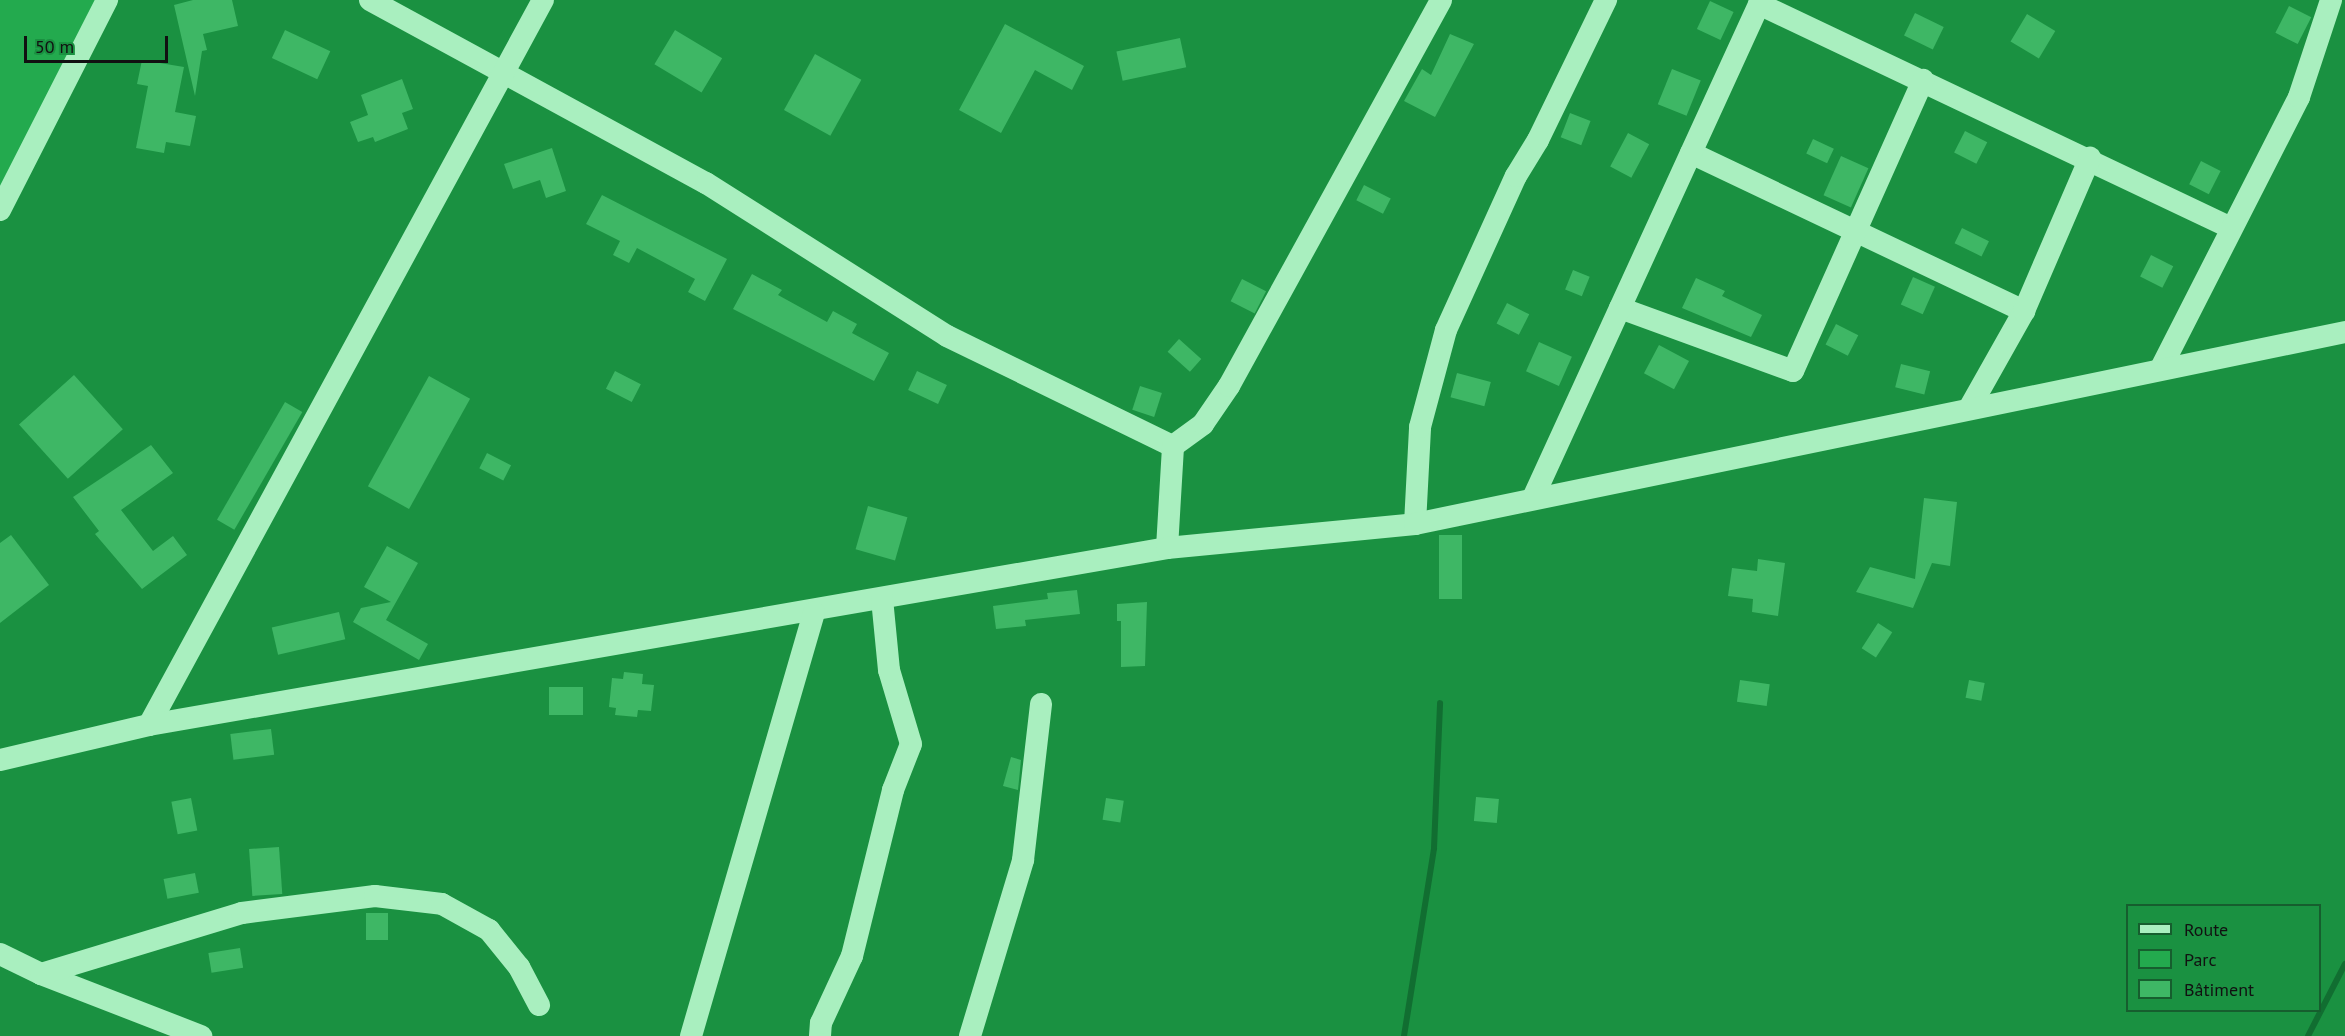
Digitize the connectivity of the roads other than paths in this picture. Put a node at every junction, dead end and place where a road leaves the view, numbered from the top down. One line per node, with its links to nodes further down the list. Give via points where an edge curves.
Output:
1 (107, 0): 12 (street)
2 (370, 0): 8 (street)
3 (543, 0): 8 (street)
4 (1441, 0): 20 (street, via 1230,386 1203,424)
5 (1606, 0): 22 (street, via 1538,140 1516,176 1446,330 1420,427)
6 (2331, 0): 13 (street, via 2299,97)
7 (1760, 2): 9 (street); 10 (street)
8 (504, 70): 20 (street, via 706,183 947,336); 27 (street)
9 (1923, 80): 11 (street); 14 (street)
10 (1691, 153): 14 (street); 15 (street)
11 (2090, 158): 13 (street); 16 (street)
12 (0, 210)
13 (2229, 227): 18 (street)
14 (1857, 232): 15 (street, via 1793,371); 16 (street)
15 (1620, 308): 21 (street)
16 (2024, 311): 19 (street)
17 (2345, 332): 18 (street)
18 (2161, 368): 19 (street)
19 (1970, 407): 21 (street)
20 (1173, 446): 23 (street)
21 (1533, 498): 22 (street)
22 (1415, 524): 23 (street)
23 (1167, 548): 24 (street)
24 (882, 598): 25 (street); 34 (street, via 889,670 911,744 893,790 852,956 821,1023)
25 (814, 612): 27 (street); 33 (street)
26 (1041, 704): 35 (street, via 1023,860)
27 (149, 725): 28 (street)
28 (0, 760)
29 (0, 954): 30 (street)
30 (41, 974): 31 (street, via 242,912 375,896 442,904 489,930 519,967); 32 (street)
31 (539, 1005)
32 (201, 1036)
33 (691, 1036)
34 (820, 1036)
35 (970, 1036)

